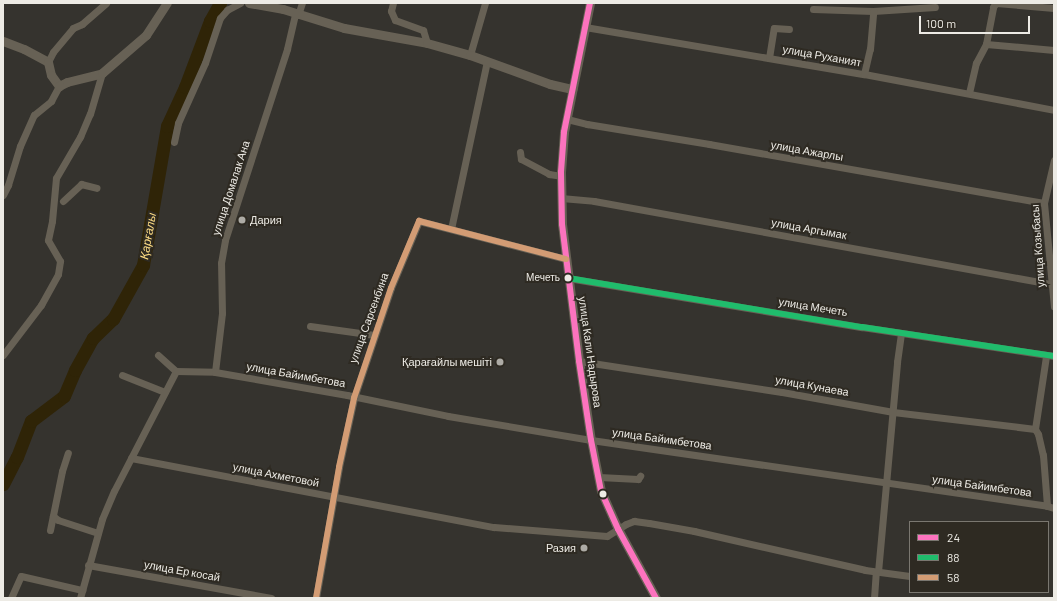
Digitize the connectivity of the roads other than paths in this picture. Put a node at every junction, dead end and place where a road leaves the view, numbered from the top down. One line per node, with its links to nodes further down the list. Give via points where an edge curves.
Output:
1 (106, 3): 24 (street, via 82,24 72,28 52,52)
2 (166, 3): 25 (street, via 141,40)
3 (240, 3): 32 (street, via 227,10 220,18 205,63 178,123)
4 (249, 3): 14 (street, via 283,9)
5 (302, 3): 14 (street, улица Домалак Ана)
6 (393, 3): 18 (street, via 391,11 395,20 423,30)
7 (485, 3): 21 (street)
8 (590, 3): 15 (street, улица Кали Надырова)
9 (996, 3): 11 (street); 19 (street)
10 (935, 7): 13 (street)
11 (1054, 8)
12 (813, 9): 13 (street)
13 (873, 11): 26 (street, via 870,49)
14 (296, 15): 18 (street, via 344,28); 55 (street, улица Домалак Ана, via 225,240 221,263 222,313)
15 (585, 27): 22 (street, улица Руханият); 28 (street, улица Кали Надырова)
16 (789, 29): 22 (street, via 774,28)
17 (3, 41): 24 (street)
18 (427, 42): 21 (street)
19 (986, 44): 20 (street); 29 (street, via 976,63)
20 (1054, 50)
21 (470, 55): 23 (street)
22 (769, 58): 26 (street, улица Руханият)
23 (487, 61): 28 (street, via 550,84); 41 (street)
24 (48, 62): 27 (street, via 51,75)
25 (102, 73): 27 (street); 38 (street, via 90,114 56,178)
26 (864, 74): 29 (street, улица Руханият)
27 (59, 86): 37 (street, via 51,101 34,115)
28 (572, 89): 31 (street, улица Кали Надырова)
29 (969, 94): 30 (street, улица Руханият)
30 (1054, 110)
31 (567, 119): 35 (street, улица Кали Надырова); 40 (street, улица Ажарлы)
32 (174, 142)
33 (520, 152): 35 (street, via 521,159 549,174)
34 (1054, 160): 40 (street, улица Козыбасы)
35 (561, 176): 39 (street, улица Кали Надырова)
36 (97, 188): 38 (street, via 81,184 66,202)
37 (3, 194)
38 (54, 197): 49 (street, via 48,240 60,261 58,274 41,305)
39 (562, 198): 42 (street, улица Кали Надырова); 44 (street, улица Аргымак, via 594,201)
40 (1044, 203): 44 (street, улица Козыбасы)
41 (451, 230): 42 (street, улица Сарсенбина); 48 (street, улица Сарсенбина, via 419,221)
42 (566, 259): 43 (street, улица Кали Надырова)
43 (568, 278): 47 (street, улица Мечеть); 53 (street, улица Кали Надырова)
44 (1052, 284): 45 (street, улица Козыбасы)
45 (1054, 307)
46 (310, 326): 48 (street)
47 (901, 333): 51 (street, улица Мечеть); 59 (street)
48 (374, 335): 58 (street, улица Сарсенбина)
49 (3, 354)
50 (158, 355): 54 (street)
51 (1046, 356): 52 (street, улица Мечеть); 60 (street)
52 (1054, 356)
53 (579, 361): 59 (street, улица Кунаева); 61 (street, улица Кали Надырова)
54 (176, 371): 55 (street, улица Байимбетова); 57 (street)
55 (215, 372): 58 (street, улица Байимбетова)
56 (122, 375): 57 (street)
57 (165, 392): 63 (street)
58 (354, 398): 61 (street, улица Байимбетова); 67 (street, улица Сарсенбина)
59 (893, 412): 60 (street, улица Кунаева); 66 (street)
60 (1037, 432): 68 (street)
61 (591, 440): 65 (street, улица Кали Надырова); 66 (street, улица Байимбетова)
62 (68, 453): 69 (street)
63 (131, 458): 67 (street, улица Ахметовой); 72 (street, via 114,491)
64 (640, 476): 65 (street, via 638,479)
65 (599, 477): 70 (street, улица Кали Надырова)
66 (886, 483): 68 (street, улица Байимбетова); 74 (street)
67 (334, 497): 70 (street, улица Ахметовой, via 494,527 607,536); 80 (street, улица Сарсенбина)
68 (1050, 507)
69 (54, 516): 71 (street); 72 (street, via 58,520)
70 (618, 529): 74 (street, улица Ахметовой, via 634,522 649,523); 81 (street, улица Кали Надырова)
71 (50, 530)
72 (98, 533): 73 (street)
73 (88, 565): 76 (street); 79 (street, улица Ер косай)
74 (877, 572): 75 (street, улица Ахметовой); 82 (street)
75 (909, 576)
76 (82, 590): 77 (street, via 21,576); 78 (street)
77 (11, 598)
78 (80, 598)
79 (271, 598)
80 (316, 598)
81 (656, 598)
82 (874, 598)

